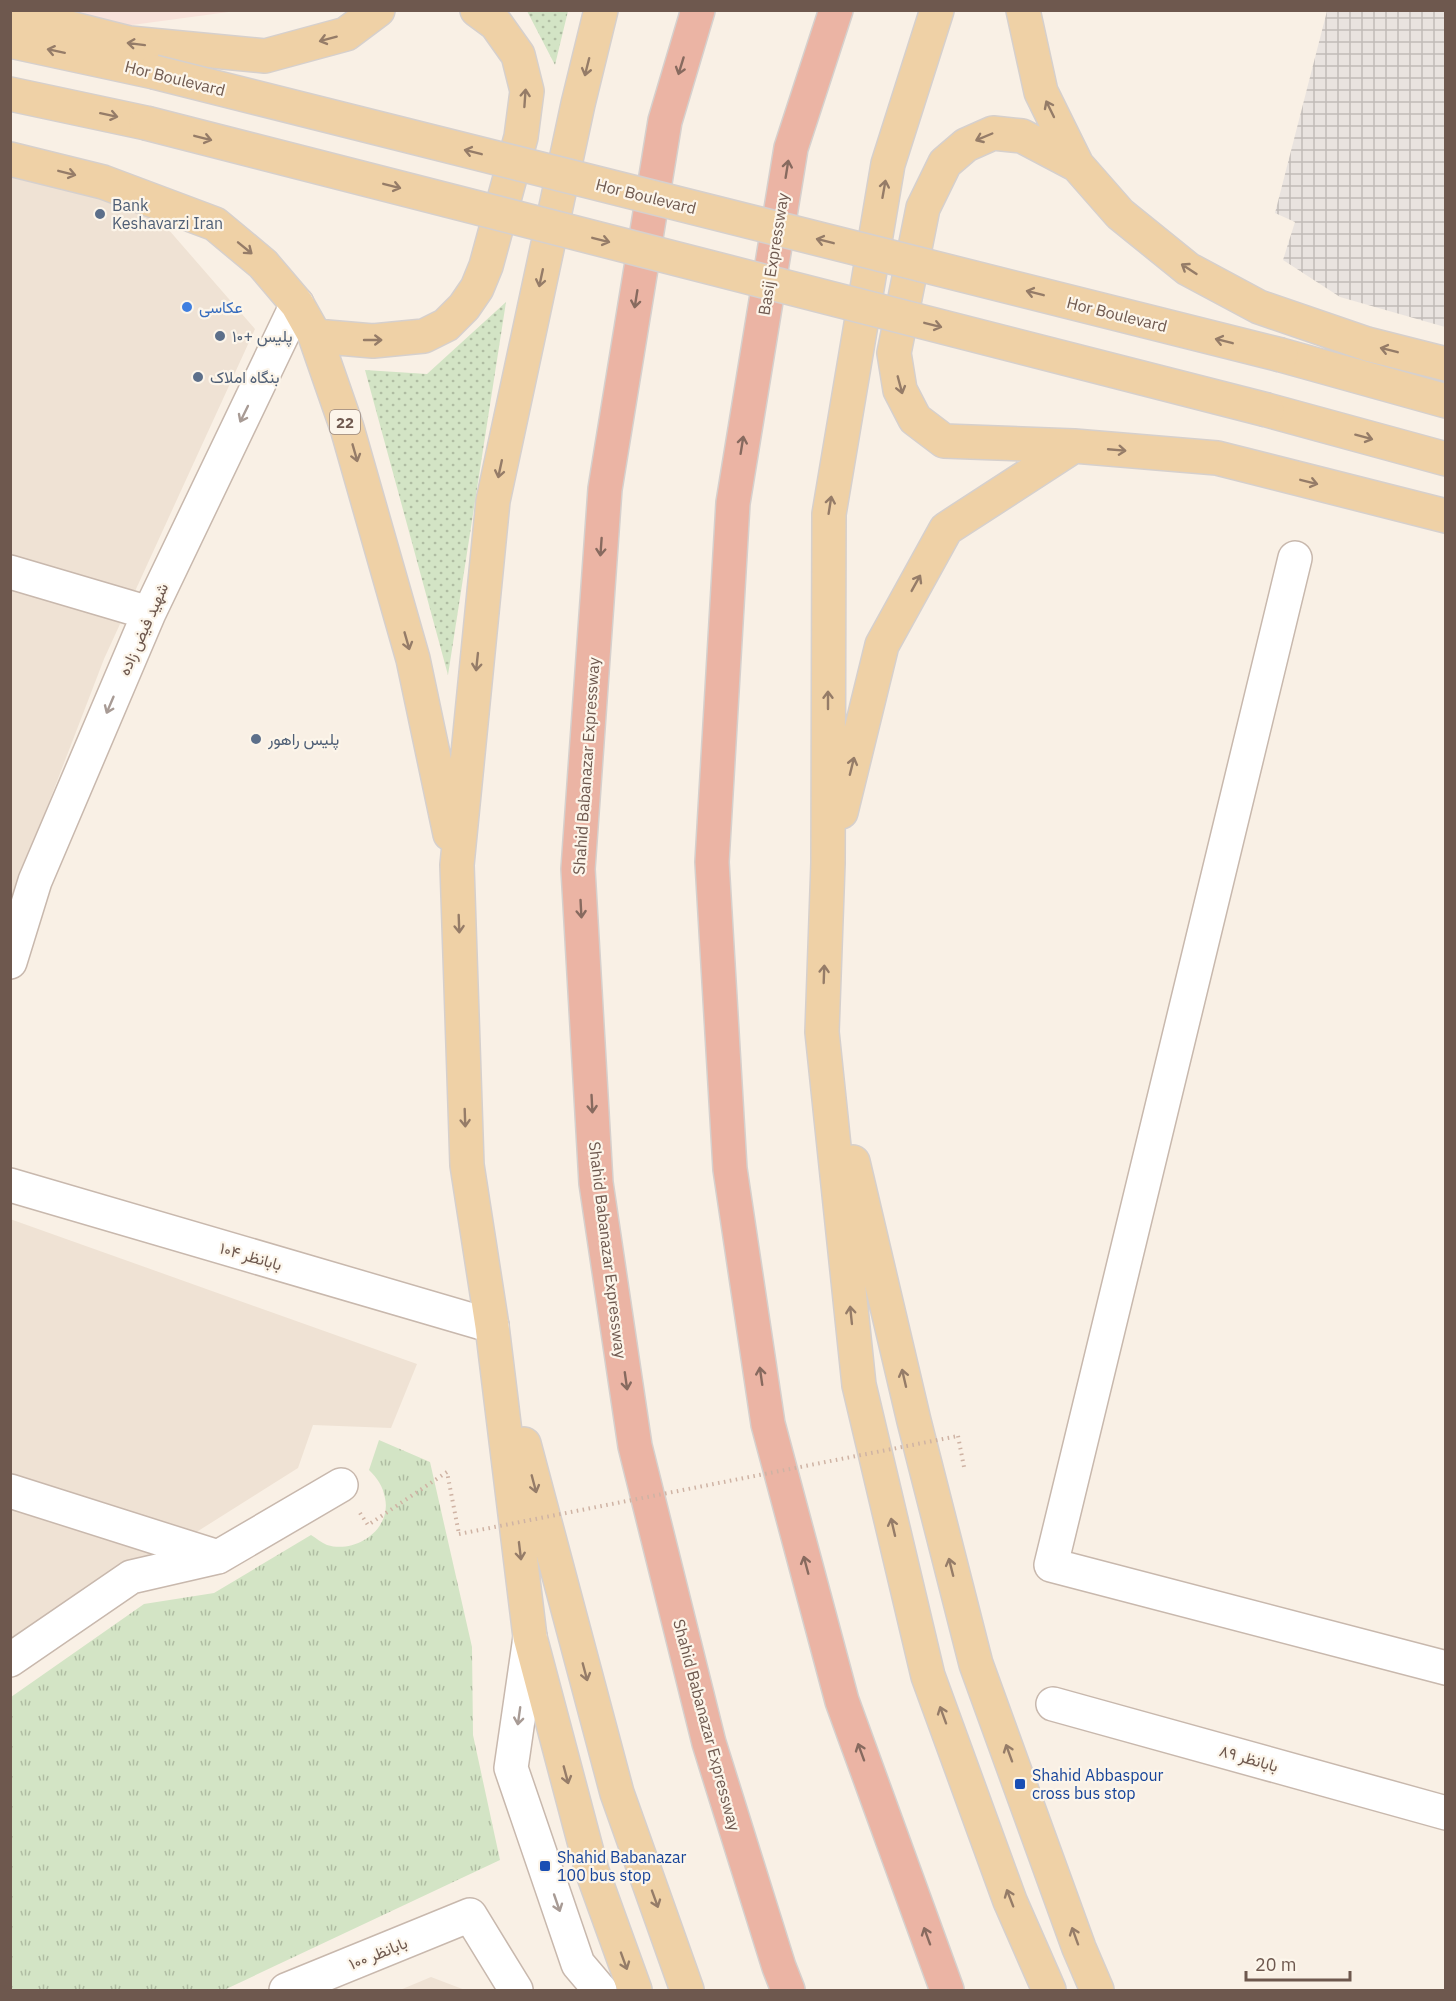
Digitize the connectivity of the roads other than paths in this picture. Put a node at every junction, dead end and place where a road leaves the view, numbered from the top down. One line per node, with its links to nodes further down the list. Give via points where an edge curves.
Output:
1 (378, 10): 8 (main road, one-way to 8, via 346,34 265,56 129,43)
2 (477, 10): 14 (main road, one-way to 2, via 373,341 424,336 446,325 465,307 477,288 521,136 527,91 518,55 496,24)
3 (601, 10): 24 (main road, one-way to 24, via 493,501)
4 (698, 10): 43 (highway, Shahid Babanazar Expressway, one-way to 43, via 665,121 605,489 578,869 596,1183 635,1446 709,1743)
5 (836, 10): 44 (highway, Basij Expressway, one-way to 5, via 842,1701 768,1424 730,1169 712,862 733,503 790,148)
6 (937, 10): 23 (main road, one-way to 6, via 829,514 888,164)
7 (1023, 10): 12 (main road, one-way to 7, via 1041,92)
8 (10, 13)
9 (10, 41): 16 (main road, Hor Boulevard, one-way to 9, bridge, via 1281,355 154,72)
10 (10, 94): 18 (main road, one-way to 18, bridge, via 146,123)
11 (10, 159): 13 (main road, 22, one-way to 13, via 103,182 215,224 263,264)
12 (1077, 165): 15 (main road, one-way to 12, via 1367,344 1259,307 1188,269 1120,214); 17 (main road, one-way to 17, via 1022,136 993,133 966,145 945,163 923,208 894,353 900,390 915,419 944,441)
13 (297, 304): 14 (main road, 22); 22 (street, شهید فیض زاده, one-way to 22)
14 (315, 336): 24 (main road, 22, one-way to 24, via 347,428 413,659)
15 (1446, 364)
16 (1446, 401)
17 (1074, 446): 19 (main road, one-way to 19, via 1216,458); 23 (main road, one-way to 17, via 882,645 946,529)
18 (1446, 459)
19 (1446, 516)
20 (1295, 558): 35 (street, via 1051,1565)
21 (10, 572): 22 (street)
22 (149, 613): 25 (street, شهید فیض زاده, one-way to 25)
23 (828, 863): 27 (main road, one-way to 23)
24 (457, 865): 29 (main road, one-way to 29, via 467,1165)
25 (23, 875): 26 (street, شهید فیض زاده)
26 (12, 953)
27 (822, 1032): 45 (main road, one-way to 27, via 1011,1901 928,1676 859,1385); 46 (main road, one-way to 27, via 976,1664)
28 (10, 1185): 29 (street, بابانظر ۱۰۴)
29 (492, 1326): 33 (main road, one-way to 33); 42 (main road, one-way to 42, via 617,1793)
30 (341, 1485): 32 (street)
31 (10, 1491): 32 (street)
32 (218, 1557): 34 (street, via 131,1578)
33 (530, 1637): 40 (street, one-way to 40, via 511,1768 578,1964); 41 (main road, one-way to 41, via 592,1871)
34 (10, 1660)
35 (1446, 1668)
36 (1053, 1704): 37 (street, بابانظر ۸۹)
37 (1446, 1813)
38 (286, 1990): 39 (street, بابانظر ۱۰۰, via 470,1915)
39 (516, 1990)
40 (600, 1990)
41 (634, 1990)
42 (687, 1990)
43 (788, 1990)
44 (947, 1990)
45 (1049, 1990)
46 (1097, 1990)

